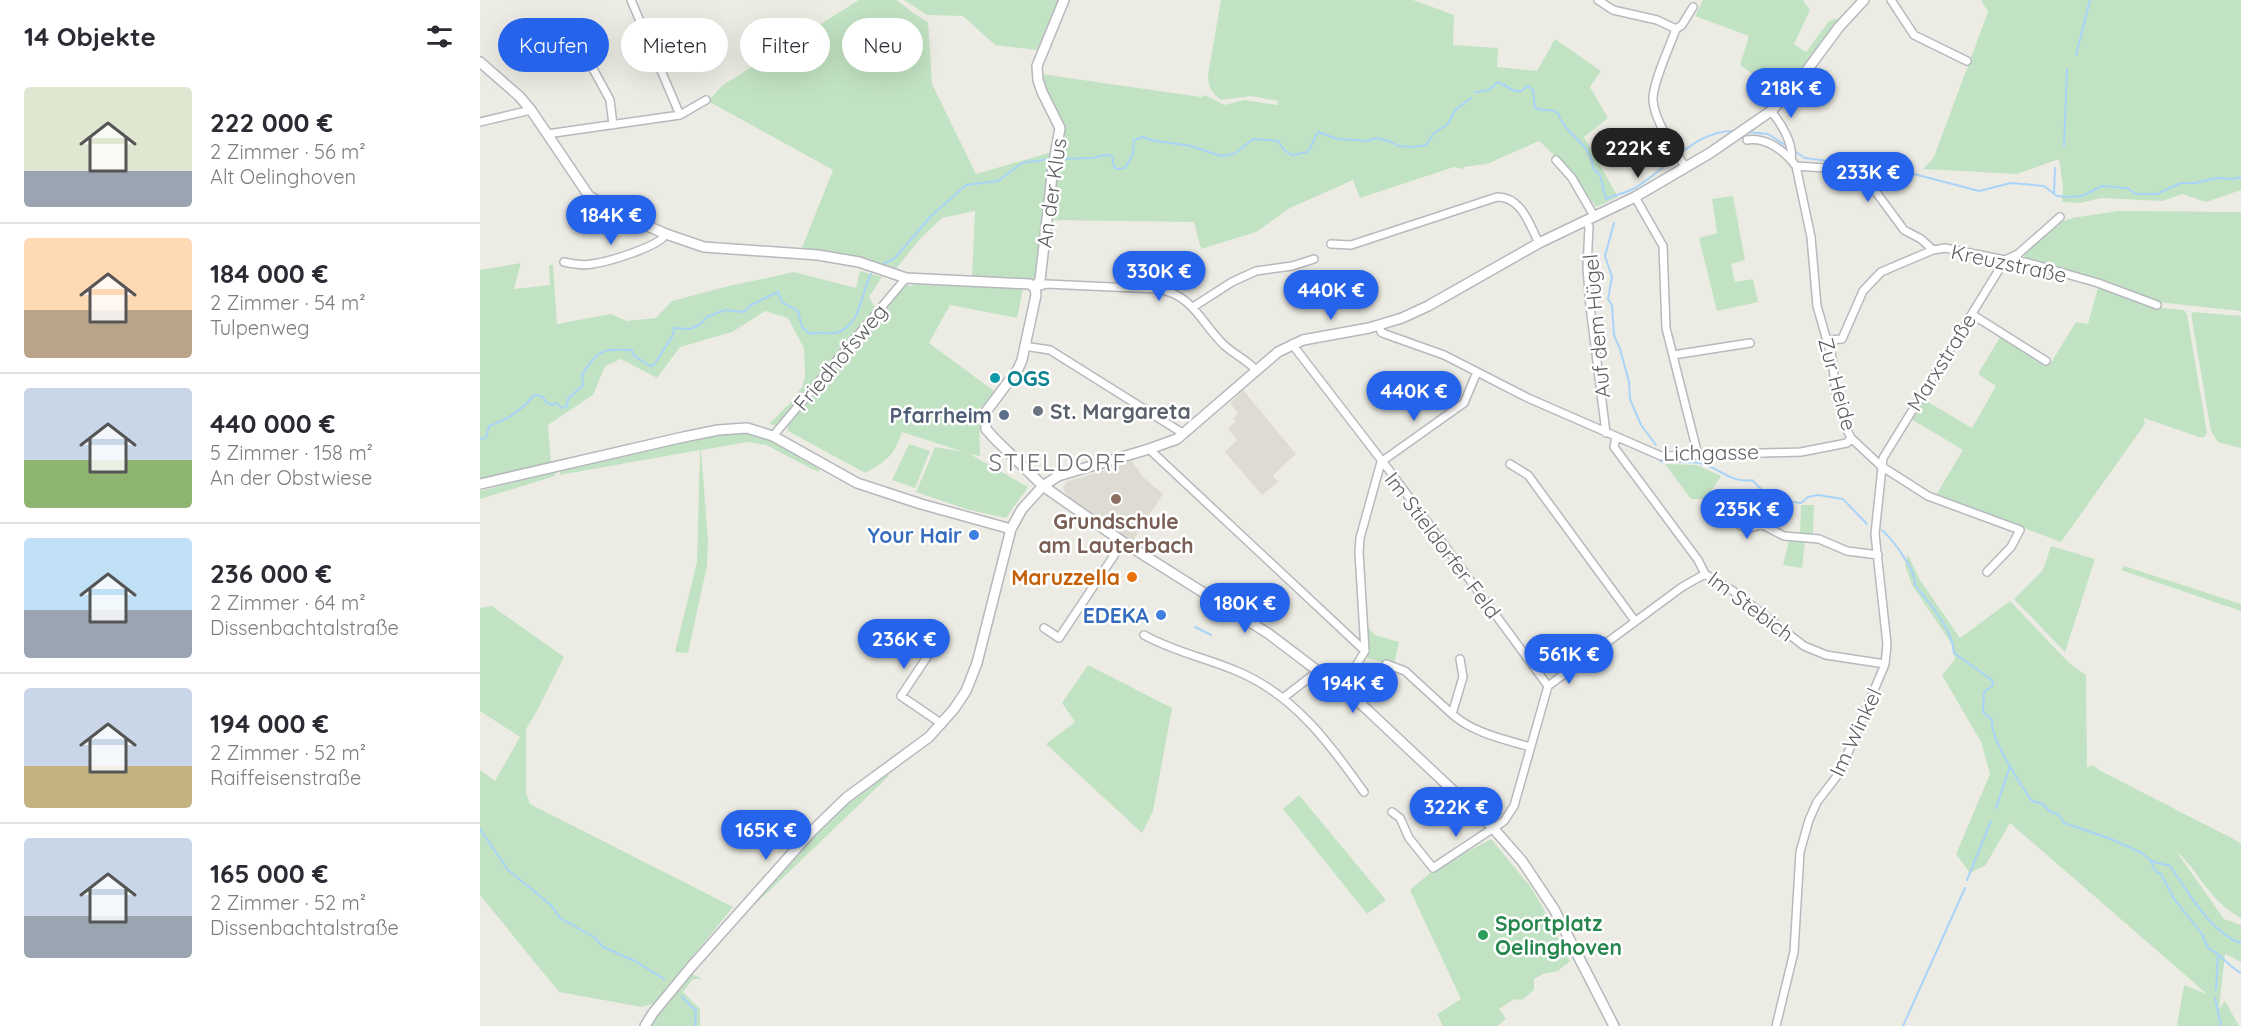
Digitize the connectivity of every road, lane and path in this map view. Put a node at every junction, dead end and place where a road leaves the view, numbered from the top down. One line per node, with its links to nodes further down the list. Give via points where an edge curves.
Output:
1 (631, 0): 14 (street)
2 (1064, 0): 33 (main road, An der Klus, via 1037,66 1038,81 1059,128 1040,280)
3 (1598, 0): 7 (street, via 1613,10 1657,20)
4 (1864, 0): 13 (main road)
5 (1891, 0): 8 (street, via 1914,35)
6 (1693, 7): 7 (street)
7 (1676, 29): 21 (street, via 1653,100)
8 (1967, 61)
9 (480, 62): 12 (main road)
10 (595, 72): 16 (street, via 610,100)
11 (706, 100): 14 (street)
12 (531, 110): 15 (street); 17 (main road)
13 (1772, 111): 20 (street, Zur Heide); 21 (main road, via 1736,137)
14 (680, 115): 16 (street)
15 (480, 122)
16 (614, 124): 17 (street)
17 (547, 134): 25 (main road, via 589,196)
18 (1747, 140): 20 (street, via 1768,142)
19 (1556, 160): 24 (street, Auf dem Hügel, via 1572,178)
20 (1793, 160): 28 (street, via 1862,173 1904,230); 38 (street, Zur Heide, via 1811,237 1817,306)
21 (1684, 164): 22 (main road)
22 (1635, 197): 24 (main road); 42 (street, via 1663,246 1666,328)
23 (2060, 217): 30 (street, via 2018,254)
24 (1590, 218): 26 (main road); 46 (street, Auf dem Hügel, via 1587,267)
25 (666, 234): 31 (street, via 658,243 591,265); 32 (main road, via 704,247 859,262)
26 (1539, 243): 27 (street, via 1519,205 1497,196 1351,245); 37 (main road, via 1428,306)
27 (1331, 244)
28 (1933, 250): 30 (street, Kreuzstraße); 38 (street, Kreuzstraße, via 1881,272 1863,291 1842,339)
29 (1314, 259): 35 (street, via 1256,271)
30 (2005, 260): 34 (street, Kreuzstraße, via 2025,261 2090,280); 36 (street, Marxstraße)
31 (564, 262)
32 (906, 278): 33 (main road, via 1030,284); 48 (street, Friedhofsweg)
33 (1035, 288): 35 (street, via 1046,284 1157,289 1174,293); 41 (main road, An der Klus)
34 (2157, 305)
35 (1193, 307): 44 (street, via 1216,337)
36 (1973, 315): 43 (street); 55 (street, Marxstraße, via 1890,445)
37 (1379, 325): 40 (main road); 45 (street, Lichgasse, via 1385,334 1444,355)
38 (1828, 340): 50 (street, Zur Heide, via 1836,394)
39 (1750, 343): 42 (street)
40 (1292, 344): 44 (main road); 53 (street, Im Stieldorfer Feld)
41 (1024, 346): 47 (street, via 1050,350); 57 (main road, An der Klus, via 1018,369 984,420 998,443)
42 (1673, 356): 52 (street)
43 (2046, 361)
44 (1257, 371): 47 (main road)
45 (1477, 372): 46 (street, Lichgasse); 53 (street, via 1464,402)
46 (1606, 433): 49 (street, Lichgasse)
47 (1184, 434): 51 (main road)
48 (773, 436): 56 (main road, via 734,428 606,453); 61 (main road, via 857,483)
49 (1616, 437): 52 (street, Lichgasse, via 1661,456); 65 (street, Im Stebich, via 1614,447)
50 (1851, 438): 52 (street, Lichgasse, via 1847,443 1801,452); 55 (street, Zur Heide)
51 (1149, 449): 57 (main road, via 1071,471); 69 (street)
52 (1698, 455)
53 (1381, 462): 69 (street, via 1360,538); 75 (street, Im Stieldorfer Feld)
54 (1510, 464): 66 (street, via 1528,476)
55 (1881, 466): 63 (street, Im Winkel, via 1875,534); 64 (street, Zur Heide, via 1928,496 2020,530 2011,547)
56 (480, 484)
57 (1044, 486): 61 (main road, via 1022,509); 62 (main road)
58 (1745, 516): 60 (street)
59 (1738, 523): 60 (street, via 1749,528)
60 (1762, 524): 63 (street, via 1784,536 1819,539 1847,551)
61 (1011, 529): 79 (main road, via 977,663 966,691)
62 (1123, 542): 67 (street, via 1059,638); 74 (main road, via 1236,612)
63 (1878, 555): 73 (street, Im Winkel, via 1887,644)
64 (1988, 572)
65 (1706, 574): 66 (street, via 1682,586); 73 (street, Im Stebich, via 1814,652)
66 (1635, 621): 75 (street)
67 (1044, 628)
68 (1144, 635): 77 (street, via 1164,647 1242,673)
69 (1365, 651): 76 (street)
70 (927, 657): 79 (street, via 901,696)
71 (1460, 659): 78 (street, via 1463,677)
72 (1386, 664): 78 (street, via 1405,671)
73 (1885, 664): 86 (street, Im Winkel, via 1840,772 1817,802 1809,820 1800,852 1794,952)
74 (1318, 671): 76 (main road); 77 (street)
75 (1548, 686): 80 (street)
76 (1342, 689): 83 (main road, via 1380,719)
77 (1283, 698): 81 (street, via 1314,726)
78 (1452, 714): 80 (street, via 1477,730)
79 (942, 724): 84 (main road, via 846,798 812,832 691,967)
80 (1530, 747): 83 (street, via 1510,815)
81 (1364, 792)
82 (1392, 812): 83 (street, via 1433,868)
83 (1493, 828): 85 (main road, via 1522,861 1554,909)
84 (645, 1026)
85 (1614, 1026)
86 (1776, 1026)

